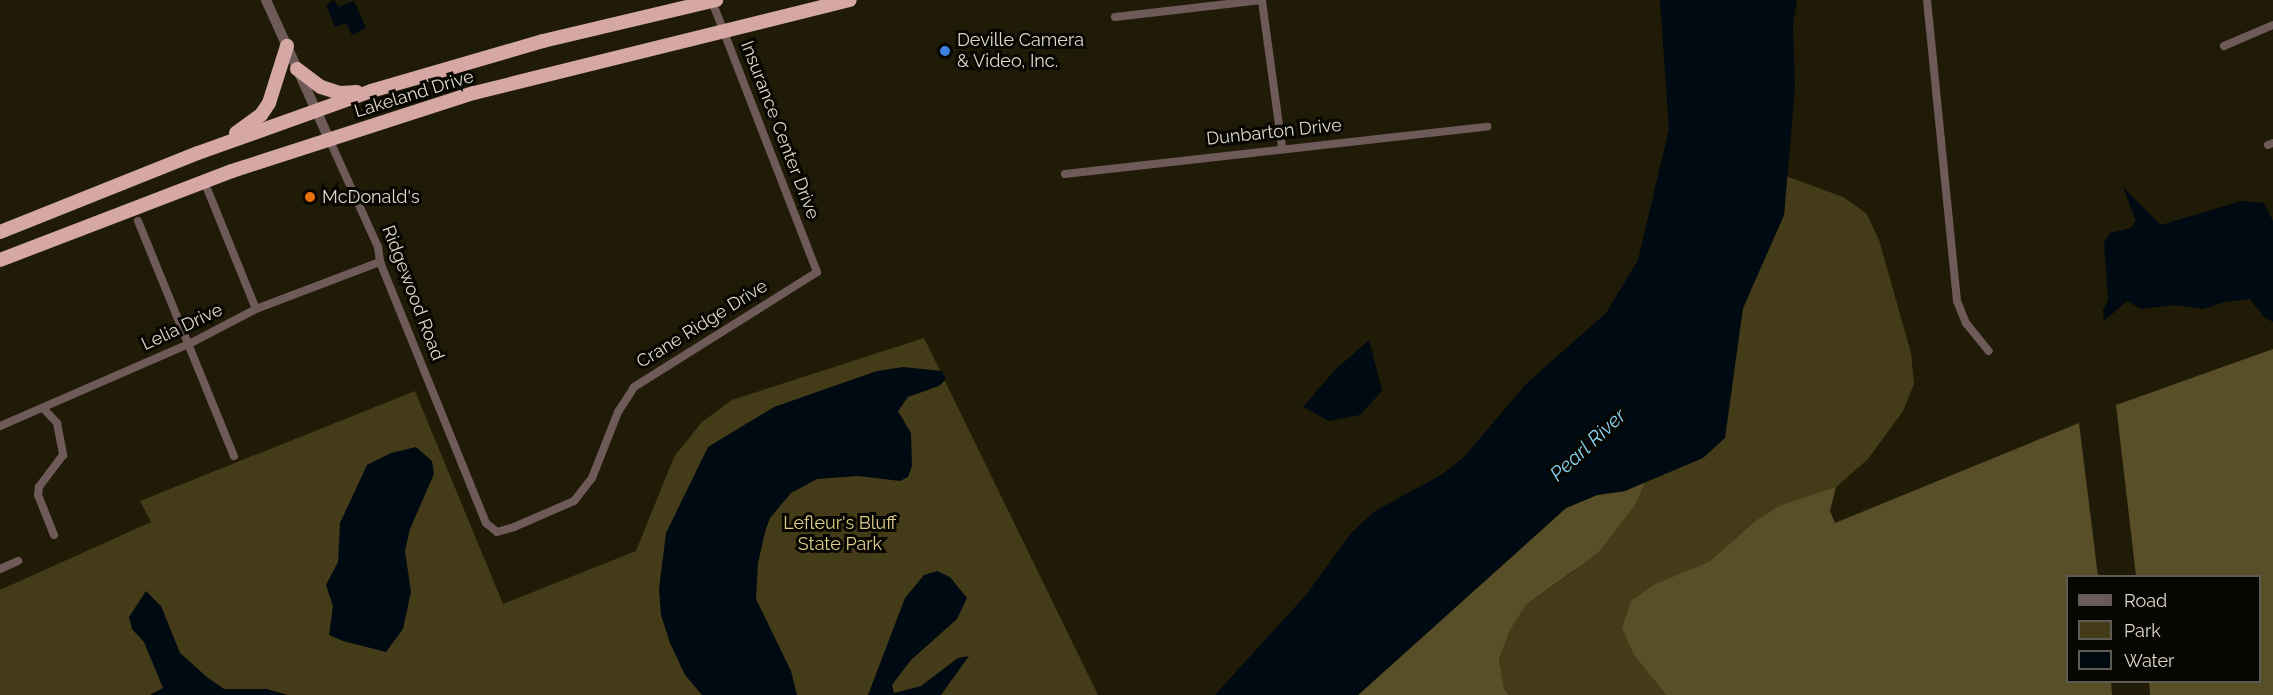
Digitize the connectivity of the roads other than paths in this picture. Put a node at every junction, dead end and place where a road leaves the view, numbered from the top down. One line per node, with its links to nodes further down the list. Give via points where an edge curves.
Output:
1 (266, 0): 10 (street, Ridgewood Road)
2 (714, 0): 8 (street, Insurance Center Drive); 12 (highway, Lakeland Drive, via 543,41)
3 (850, 0): 8 (highway, Lakeland Drive)
4 (1262, 0): 6 (street); 16 (street)
5 (1927, 0): 27 (street, via 1957,301 1966,323)
6 (1115, 17)
7 (2273, 25): 9 (street)
8 (723, 28): 15 (highway, Lakeland Drive, via 474,93); 24 (street, Insurance Center Drive, via 745,95)
9 (2224, 45)
10 (287, 46): 11 (street, Ridgewood Road); 17 (highway, via 275,93 261,115)
11 (297, 69): 12 (highway, via 330,91); 13 (street, Ridgewood Road)
12 (371, 91): 13 (highway, Lakeland Drive)
13 (315, 111): 15 (street, Ridgewood Road); 17 (highway, Lakeland Drive)
14 (1487, 127): 16 (street, Dunbarton Drive)
15 (329, 139): 19 (highway, Lakeland Drive); 23 (street, Ridgewood Road, via 356,194)
16 (1282, 147): 18 (street, Dunbarton Drive)
17 (198, 153): 21 (highway, Lakeland Drive)
18 (1065, 174)
19 (204, 181): 22 (highway, Lakeland Drive); 25 (street)
20 (138, 221): 26 (street)
21 (0, 232)
22 (0, 261)
23 (380, 262): 25 (street, Lelia Drive); 31 (street, Ridgewood Road, via 486,523)
24 (817, 272): 31 (street, Crane Ridge Drive, via 634,387 618,412 592,478 574,501)
25 (256, 309): 26 (street, Lelia Drive)
26 (189, 344): 28 (street, Lelia Drive); 30 (street)
27 (1989, 351)
28 (43, 408): 29 (street, Lelia Drive); 32 (street, via 57,423 63,455 39,487 38,495)
29 (0, 426)
30 (234, 456)
31 (496, 531)
32 (54, 535)
33 (18, 561): 34 (street)
34 (0, 569)

